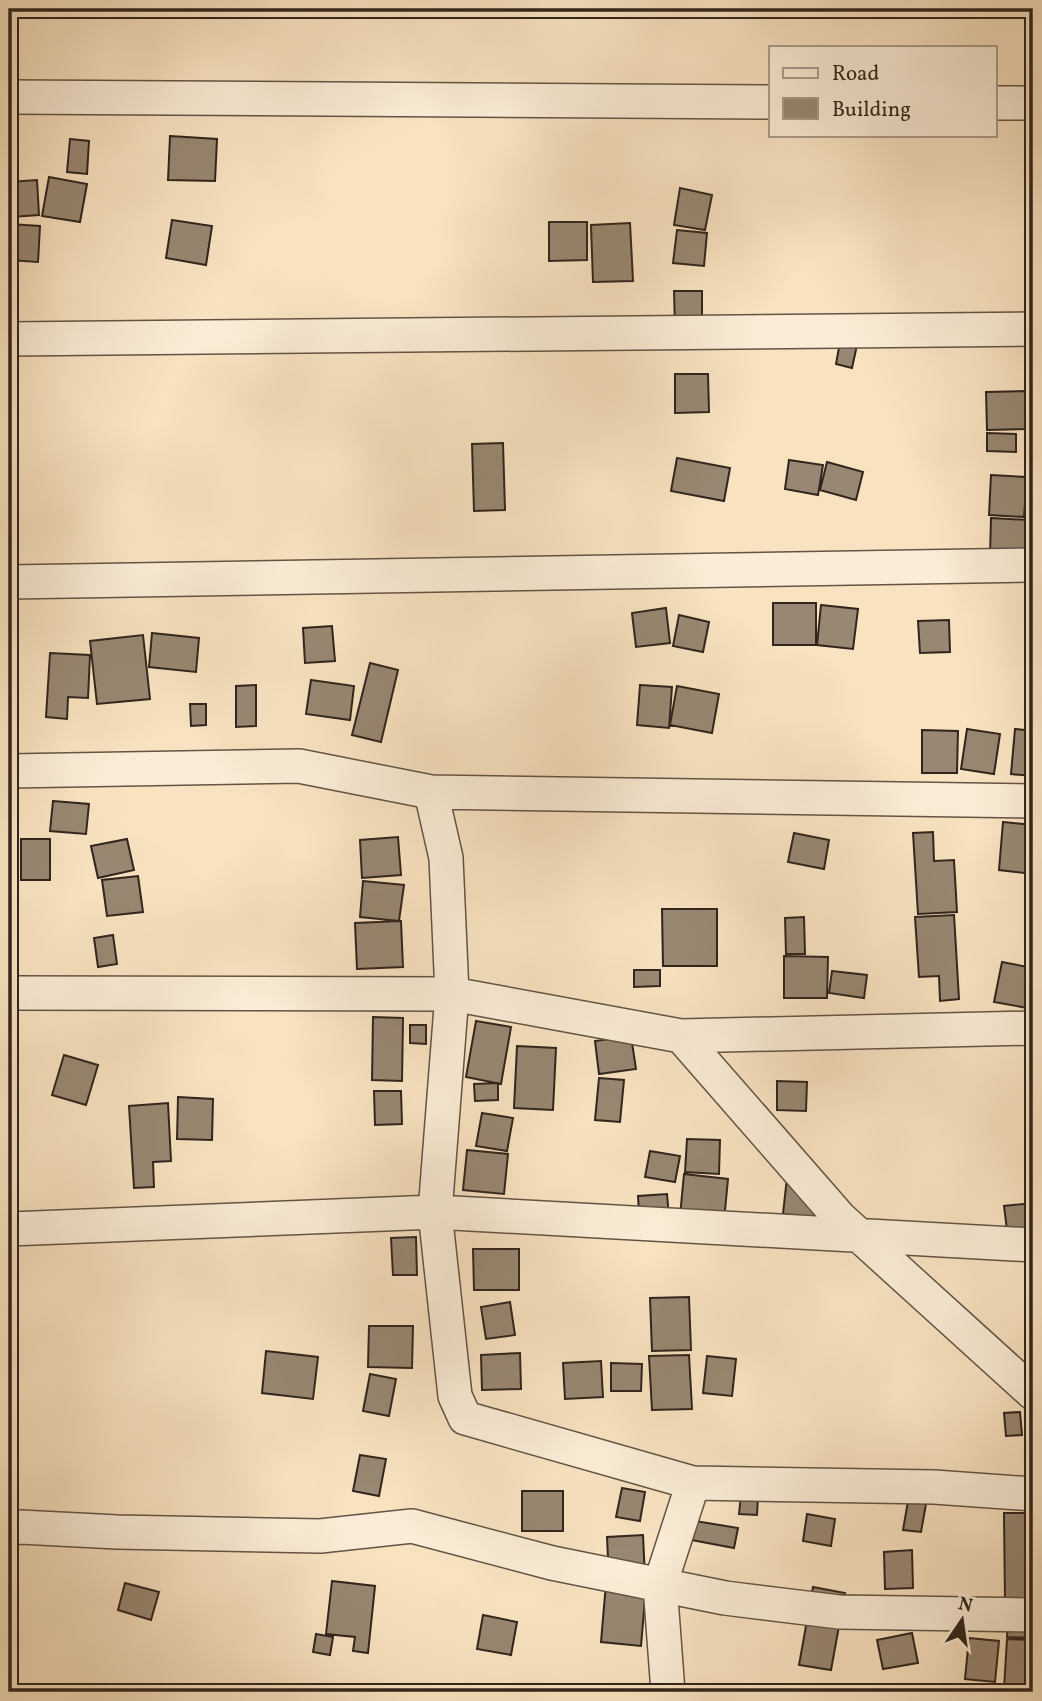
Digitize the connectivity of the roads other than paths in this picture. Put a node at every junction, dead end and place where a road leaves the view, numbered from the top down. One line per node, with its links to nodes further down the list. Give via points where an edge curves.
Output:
1 (9, 97): 2 (street)
2 (769, 102)
3 (996, 103): 4 (street)
4 (1033, 103)
5 (1033, 329): 6 (street)
6 (9, 339)
7 (1033, 565): 8 (street)
8 (9, 582)
9 (9, 771): 10 (street, via 299,766)
10 (431, 792): 11 (street); 13 (street, via 446,858)
11 (1033, 801)
12 (9, 993): 13 (street)
13 (452, 994): 15 (street); 16 (street)
14 (1033, 1028): 15 (street)
15 (681, 1037): 18 (street)
16 (435, 1212): 17 (street); 18 (street); 21 (street, via 455,1396 465,1418)
17 (9, 1229)
18 (859, 1235): 19 (street); 20 (street)
19 (1033, 1245)
20 (1033, 1393)
21 (693, 1483): 22 (street, via 934,1487); 24 (street)
22 (1033, 1494)
23 (9, 1530): 24 (street, via 320,1536 412,1526 552,1563)
24 (660, 1585): 25 (street, via 839,1612); 26 (street)
25 (1033, 1615)
26 (668, 1692)

